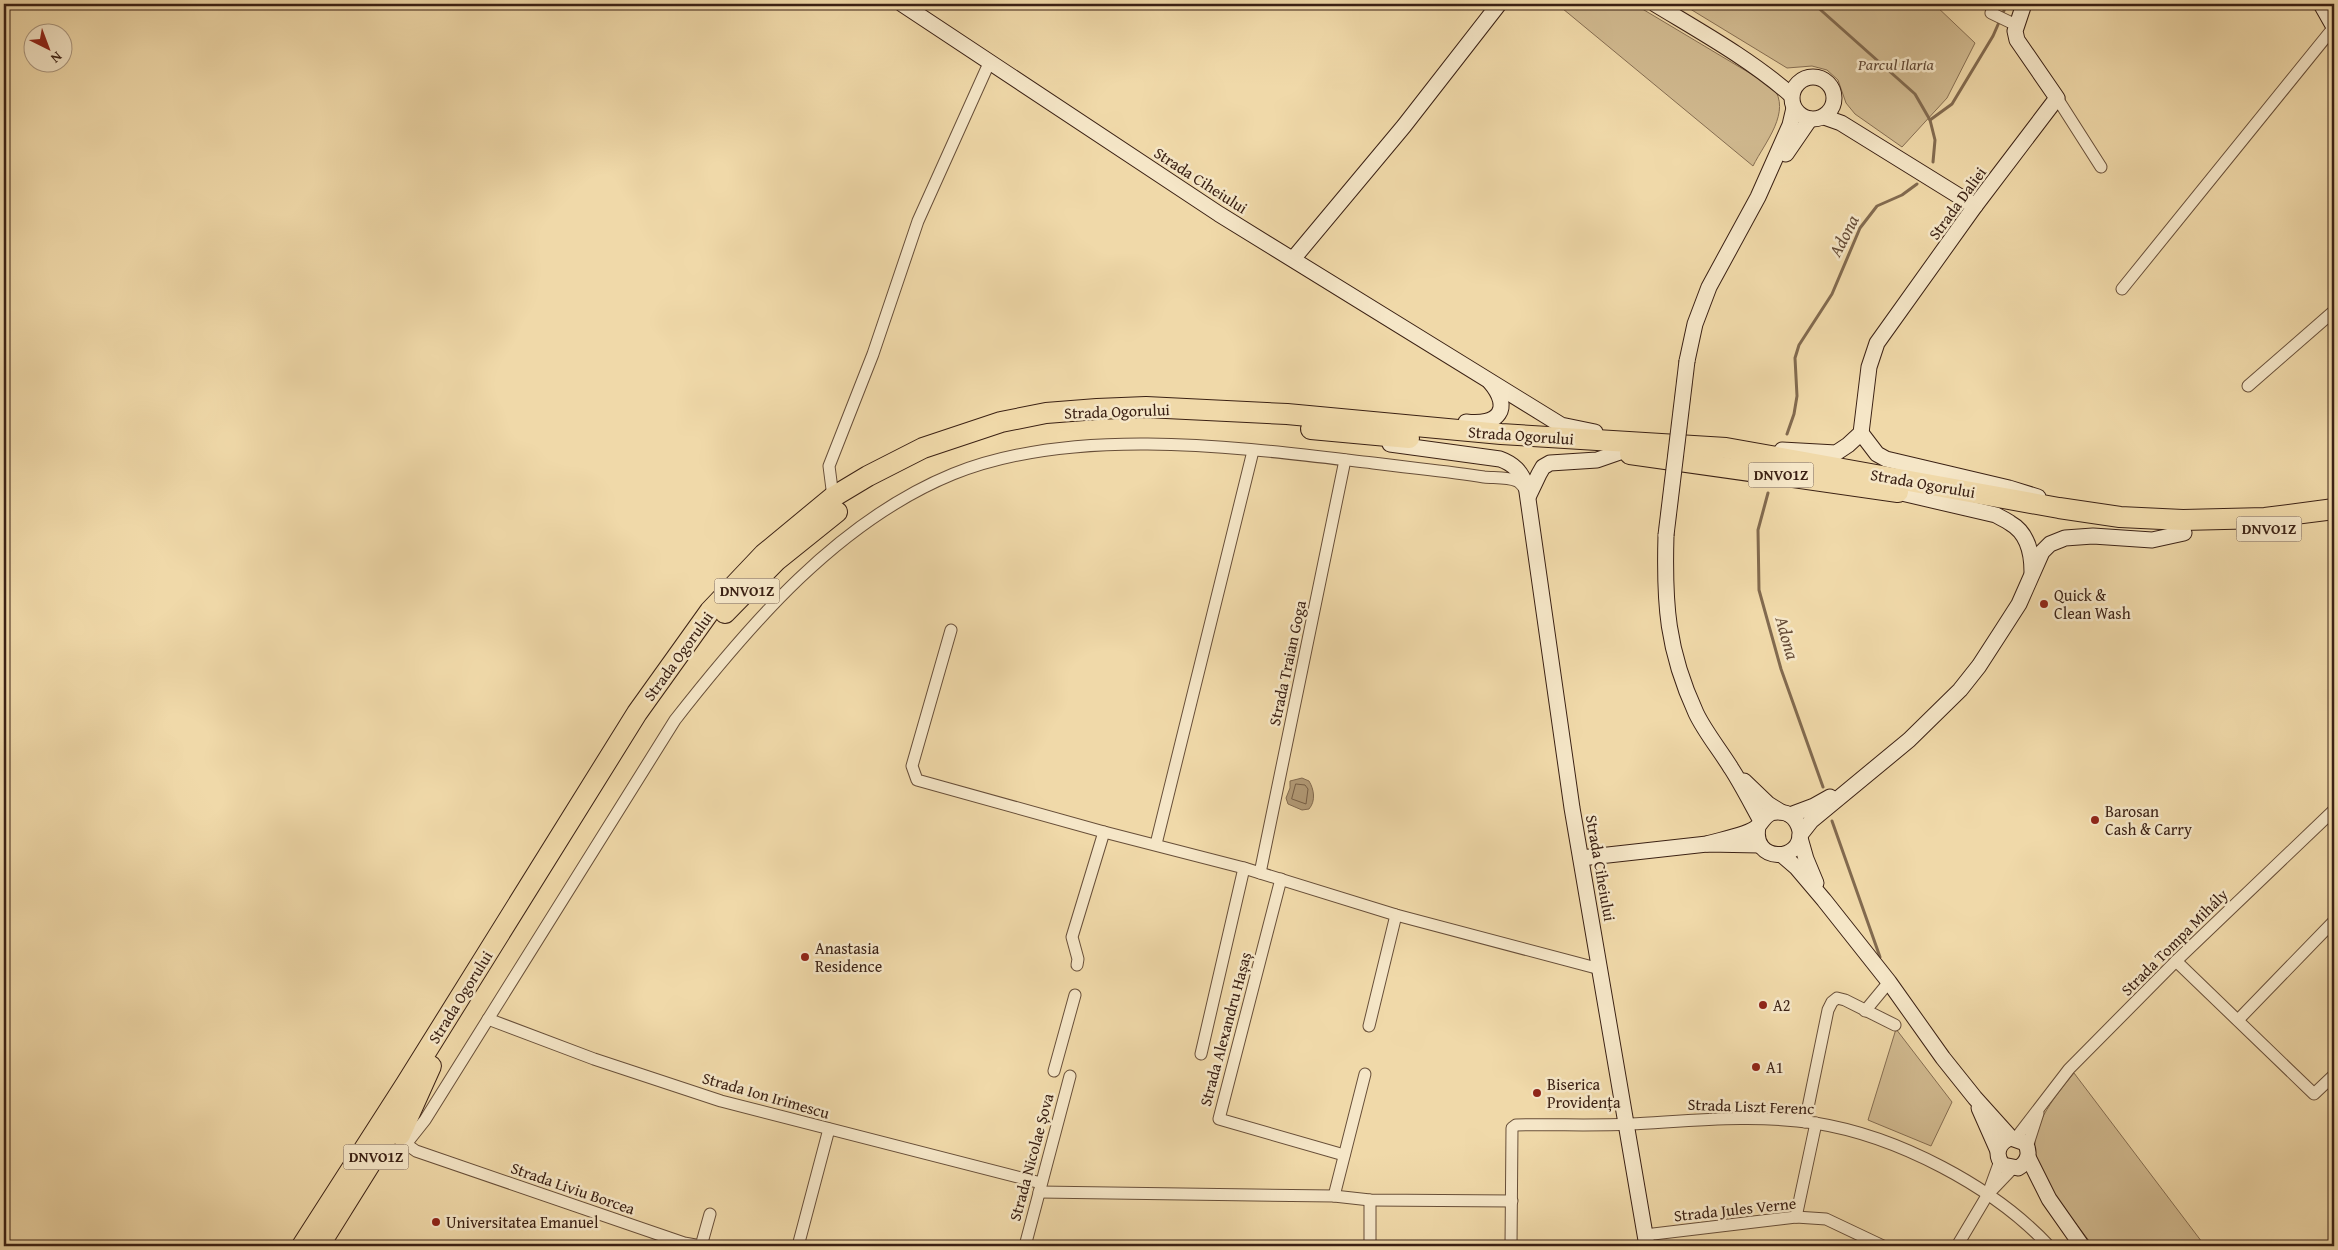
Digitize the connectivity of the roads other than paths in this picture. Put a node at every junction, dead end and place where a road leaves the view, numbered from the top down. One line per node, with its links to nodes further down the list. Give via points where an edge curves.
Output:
1 (902, 4): 10 (street, Strada Ciheiului)
2 (1499, 4): 20 (street, via 1398,133)
3 (1655, 4): 9 (street)
4 (2024, 4): 7 (street)
5 (2321, 4): 8 (street)
6 (1993, 8): 7 (street)
7 (2016, 25): 12 (street, via 2017,40)
8 (2334, 27): 21 (street)
9 (1711, 38): 11 (street, via 1786,76); 14 (street, via 1777,82)
10 (990, 62): 20 (street, Strada Ciheiului, via 1219,214); 35 (street, via 918,221 873,354 829,466)
11 (1804, 79): 13 (street, via 1818,77 1824,80 1830,85); 14 (street, via 1794,88)
12 (2057, 98): 17 (street); 19 (street, Strada Daliei)
13 (1834, 99): 15 (street, via 1829,112); 16 (street, via 1846,115)
14 (1792, 102): 15 (street, via 1804,118); 18 (street, via 1790,125)
15 (1817, 118): 16 (street, via 1840,122); 18 (street)
16 (1896, 155): 19 (street)
17 (2101, 167)
18 (1758, 197): 42 (street, bridge, via 1709,287 1695,324 1687,361 1666,536 1664,590 1674,653 1697,715)
19 (1975, 206): 26 (street, Strada Daliei, via 1877,343 1869,367)
20 (1293, 258): 23 (street, Strada Ciheiului)
21 (2122, 289)
22 (2334, 311): 24 (street)
23 (1486, 377): 25 (street, Strada Ciheiului, via 1497,391 1502,408 1497,416 1483,424 1396,415); 28 (street, Strada Ciheiului, via 1562,425)
24 (2248, 386)
25 (1341, 418): 28 (highway, Strada Ogorului / DNVO1Z, via 1501,434); 35 (highway, Strada Ogorului / DNVO1Z, via 1146,407 1046,414 1001,422 924,448)
26 (1861, 433): 29 (street, via 1841,451 1829,454); 36 (street, via 1877,454 1886,459 2009,488)
27 (1357, 435): 31 (highway, Strada Ogorului / DNVO1Z); 34 (street, Strada Ciheiului, via 1400,447 1507,462 1522,476); 71 (highway, Strada Ogorului / DNVO1Z, via 1269,426 1117,420 1064,422 996,436 958,448 876,487 838,511 776,561 726,612 681,667)
28 (1666, 444): 29 (highway, Strada Ogorului / DNVO1Z)
29 (1726, 448): 36 (highway, Strada Ogorului / DNVO1Z)
30 (1253, 451): 32 (street); 49 (street); 66 (street, via 1124,444 1031,453 956,473 899,500 854,532 783,595 706,680 675,720)
31 (1620, 452): 33 (highway, Strada Ogorului / DNVO1Z); 34 (street, via 1597,460 1550,463 1543,467)
32 (1345, 460): 34 (street, via 1516,481); 55 (street, Strada Traian Goga)
33 (1893, 491): 39 (highway, Strada Ogorului / DNVO1Z, via 2081,524); 40 (street, via 1996,515 2011,523 2020,530 2029,547)
34 (1529, 495): 53 (street, Strada Ciheiului)
35 (833, 497): 79 (highway, Strada Ogorului / DNVO1Z, via 798,524 736,582 710,610 666,669)
36 (2059, 508): 37 (highway, Strada Ogorului / DNVO1Z, via 2120,517 2183,520 2265,518)
37 (2334, 509)
38 (2334, 523): 39 (highway, Strada Ogorului / DNVO1Z, via 2237,532)
39 (2184, 533): 40 (street, via 2152,540 2093,536 2065,538 2050,544 2042,552)
40 (2032, 573): 43 (street, via 2019,604 1960,690 1909,740)
41 (951, 630): 47 (street, via 912,766 917,780)
42 (1732, 770): 45 (street, via 1764,800); 46 (street)
43 (1856, 784): 45 (street, via 1814,806); 48 (street, via 1811,821)
44 (2334, 810): 60 (street, Strada Tompa Mihály)
45 (1785, 813): 46 (street, via 1773,812); 48 (street, via 1799,826)
46 (1759, 824): 50 (street); 51 (street)
47 (1104, 832): 49 (street); 61 (street, via 1072,937)
48 (1800, 836): 52 (street, via 1793,849); 57 (street)
49 (1156, 844): 54 (street)
50 (1707, 844): 51 (street); 53 (street)
51 (1760, 845): 52 (street, via 1769,853)
52 (1782, 855): 57 (street)
53 (1581, 858): 62 (street, Strada Ciheiului)
54 (1244, 868): 55 (street); 70 (street)
55 (1260, 873): 56 (street)
56 (1281, 879): 58 (street); 82 (street, Strada Alexandru Hașaș, via 1218,1119)
57 (1824, 900): 63 (street)
58 (1396, 915): 62 (street); 69 (street)
59 (2334, 921): 67 (street)
60 (2176, 961): 67 (street); 81 (street, Strada Tompa Mihály, via 2069,1069 2042,1102)
61 (1077, 965)
62 (1600, 969): 77 (street, Strada Ciheiului)
63 (1889, 982): 65 (street); 81 (street)
64 (1075, 995): 72 (street)
65 (1865, 1011): 68 (street); 76 (street, via 1837,998 1828,1010)
66 (488, 1019): 78 (street, Strada Ion Irimescu, via 594,1059 722,1101); 80 (street, via 425,1120)
67 (2238, 1020): 74 (street, via 2314,1094)
68 (1895, 1025)
69 (1369, 1026)
70 (1201, 1054)
71 (431, 1066): 80 (highway); 93 (highway, Strada Ogorului / DNVO1Z)
72 (1054, 1071)
73 (1365, 1074): 82 (street)
74 (2334, 1075)
75 (1070, 1076): 83 (street, Strada Nicolae Șova)
76 (1810, 1123): 77 (street, Strada Liszt Ferenc, via 1707,1120); 84 (street, Strada Liszt Ferenc, via 1893,1145); 89 (street)
77 (1627, 1124): 87 (street, Strada Liszt Ferenc, via 1516,1124 1512,1128); 90 (street, Strada Ciheiului)
78 (829, 1130): 83 (street, Strada Ion Irimescu); 95 (street)
79 (371, 1137): 91 (highway, via 339,1170); 92 (highway, Strada Ogorului / DNVO1Z)
80 (399, 1148): 88 (street, Strada Liviu Borcea, via 684,1243 701,1246); 94 (highway)
81 (2014, 1154): 84 (street); 102 (street)
82 (1344, 1155): 85 (street)
83 (1040, 1188): 85 (street); 96 (street, Strada Nicolae Șova)
84 (1988, 1194): 100 (street); 101 (street, Strada Liszt Ferenc)
85 (1334, 1196): 86 (street)
86 (1370, 1200): 87 (street); 97 (street)
87 (1512, 1201): 98 (street, Strada Liszt Ferenc)
88 (710, 1214)
89 (1796, 1217): 90 (street, Strada Jules Verne); 99 (street, Strada Jules Verne, via 1826,1219)
90 (1646, 1241)
91 (289, 1246)
92 (302, 1246)
93 (319, 1246)
94 (334, 1246)
95 (798, 1246)
96 (1025, 1246)
97 (1370, 1246)
98 (1511, 1246)
99 (1883, 1246)
100 (1958, 1246)
101 (2049, 1246)
102 (2082, 1246)

